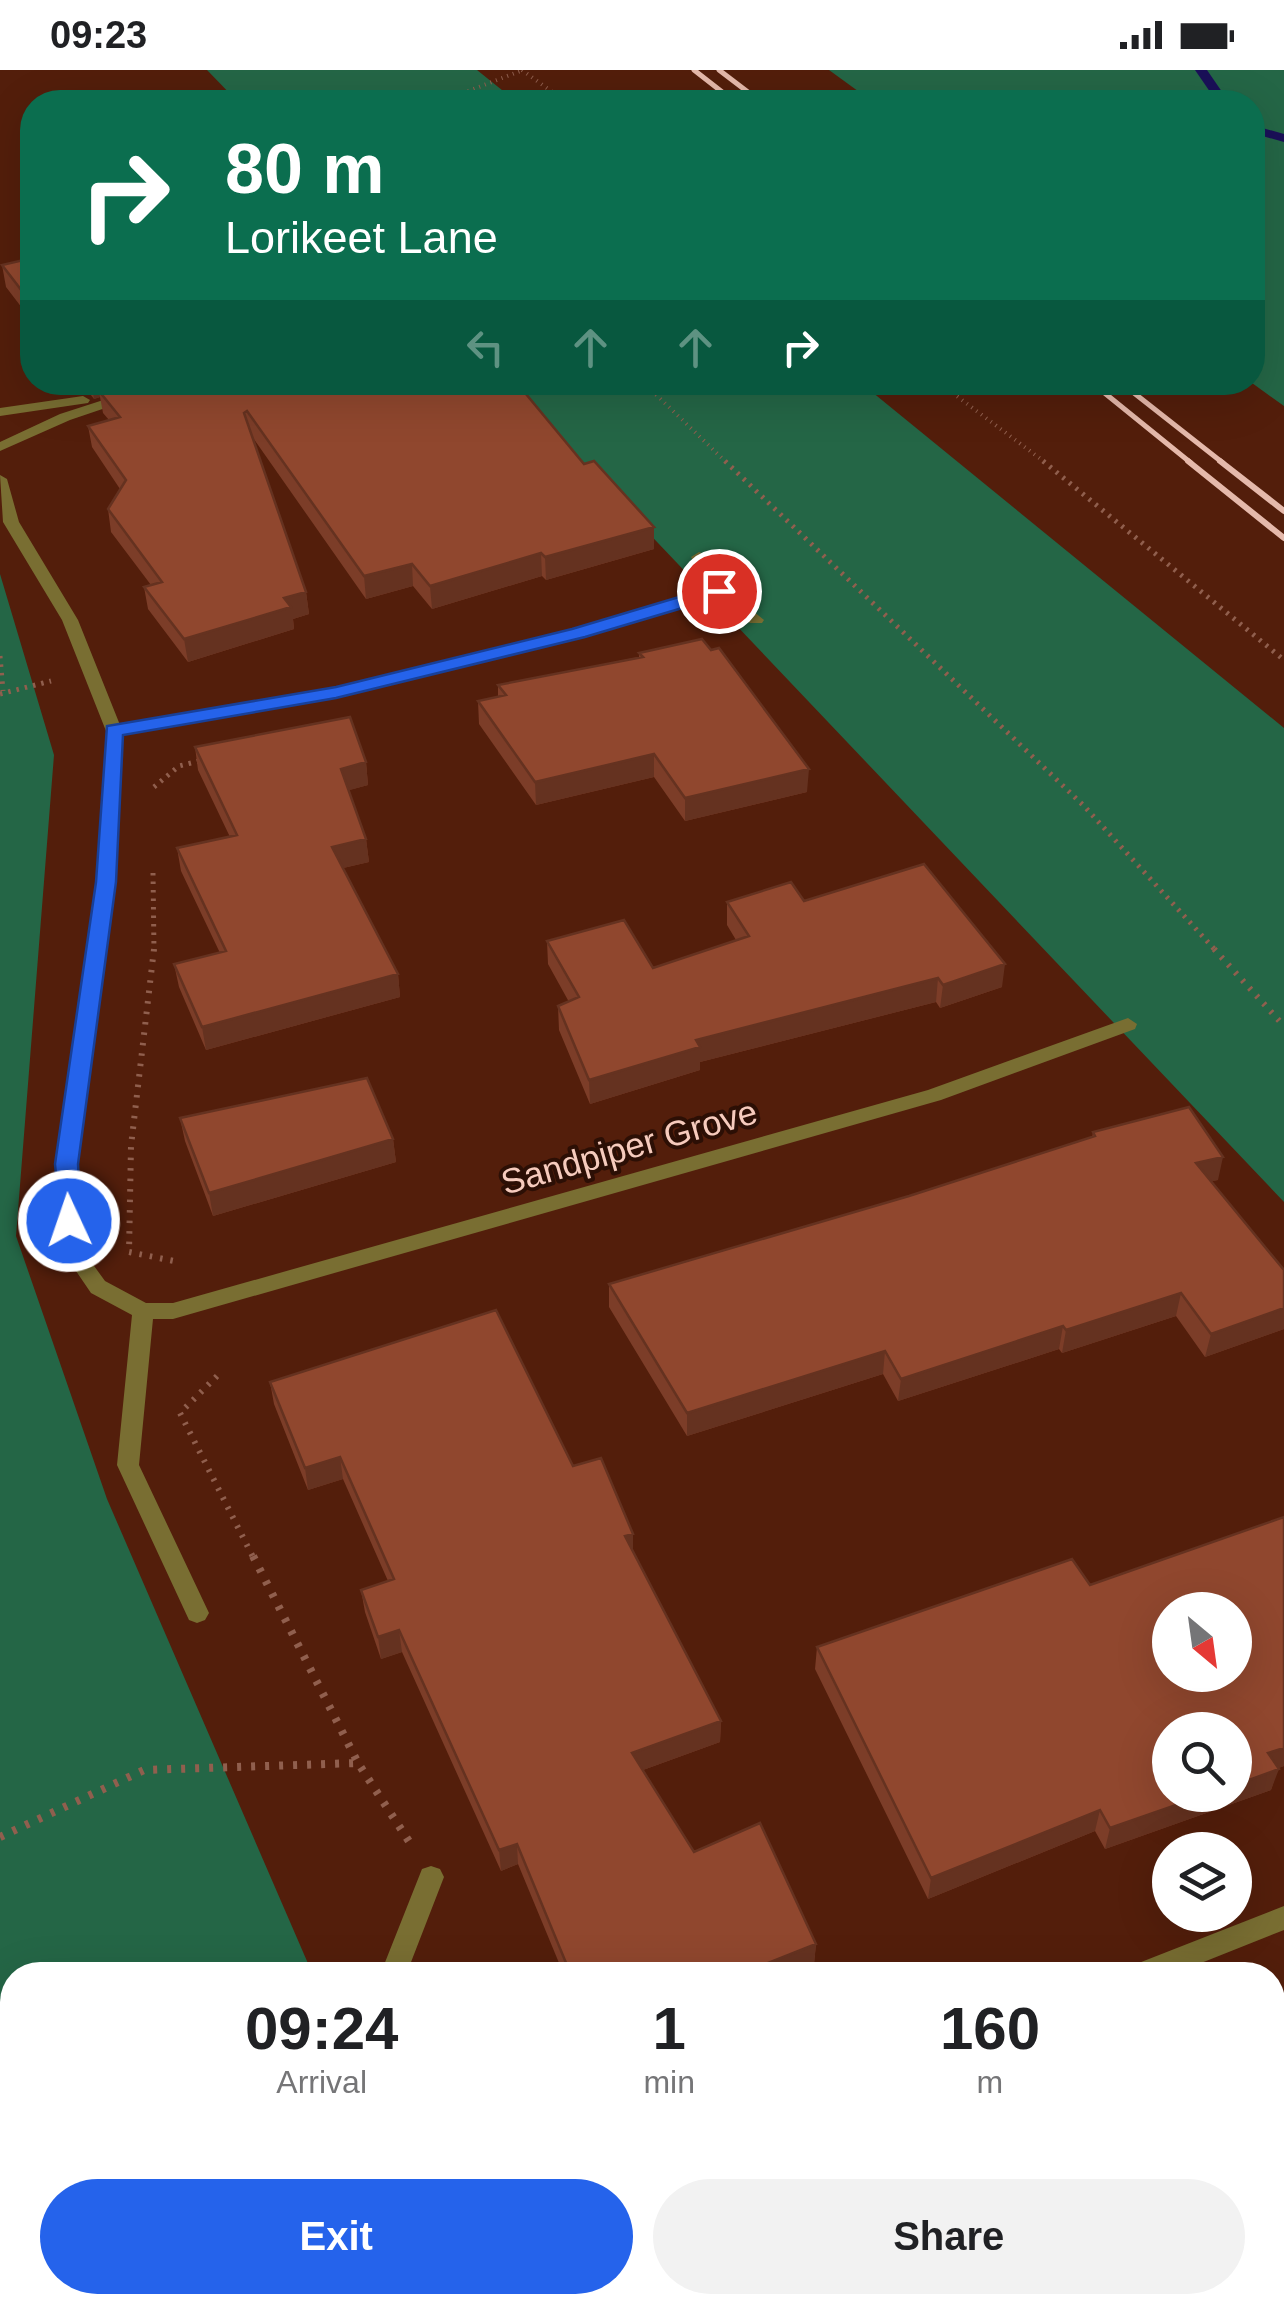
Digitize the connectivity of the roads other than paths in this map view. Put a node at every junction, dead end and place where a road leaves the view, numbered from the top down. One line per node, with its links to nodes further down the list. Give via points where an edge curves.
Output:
1 (103, 395): 3 (street)
2 (135, 395): 5 (street)
3 (0, 412)
4 (0, 420): 5 (street)
5 (0, 447)
6 (0, 479): 7 (street)
7 (6, 518): 11 (street, via 70,620)
8 (698, 557): 9 (street)
9 (719, 591): 10 (street); 11 (street, via 336,692)
10 (756, 620)
11 (114, 730): 13 (street, via 106,882 67,1164 69,1215 71,1249 98,1287)
12 (1128, 1024): 13 (street, Sandpiper Grove, via 934,1094 173,1311)
13 (143, 1312): 14 (street, via 128,1465)
14 (197, 1612)
15 (432, 1877): 17 (street)
16 (1284, 1918): 18 (street)
17 (399, 1962)
18 (1173, 1962)

